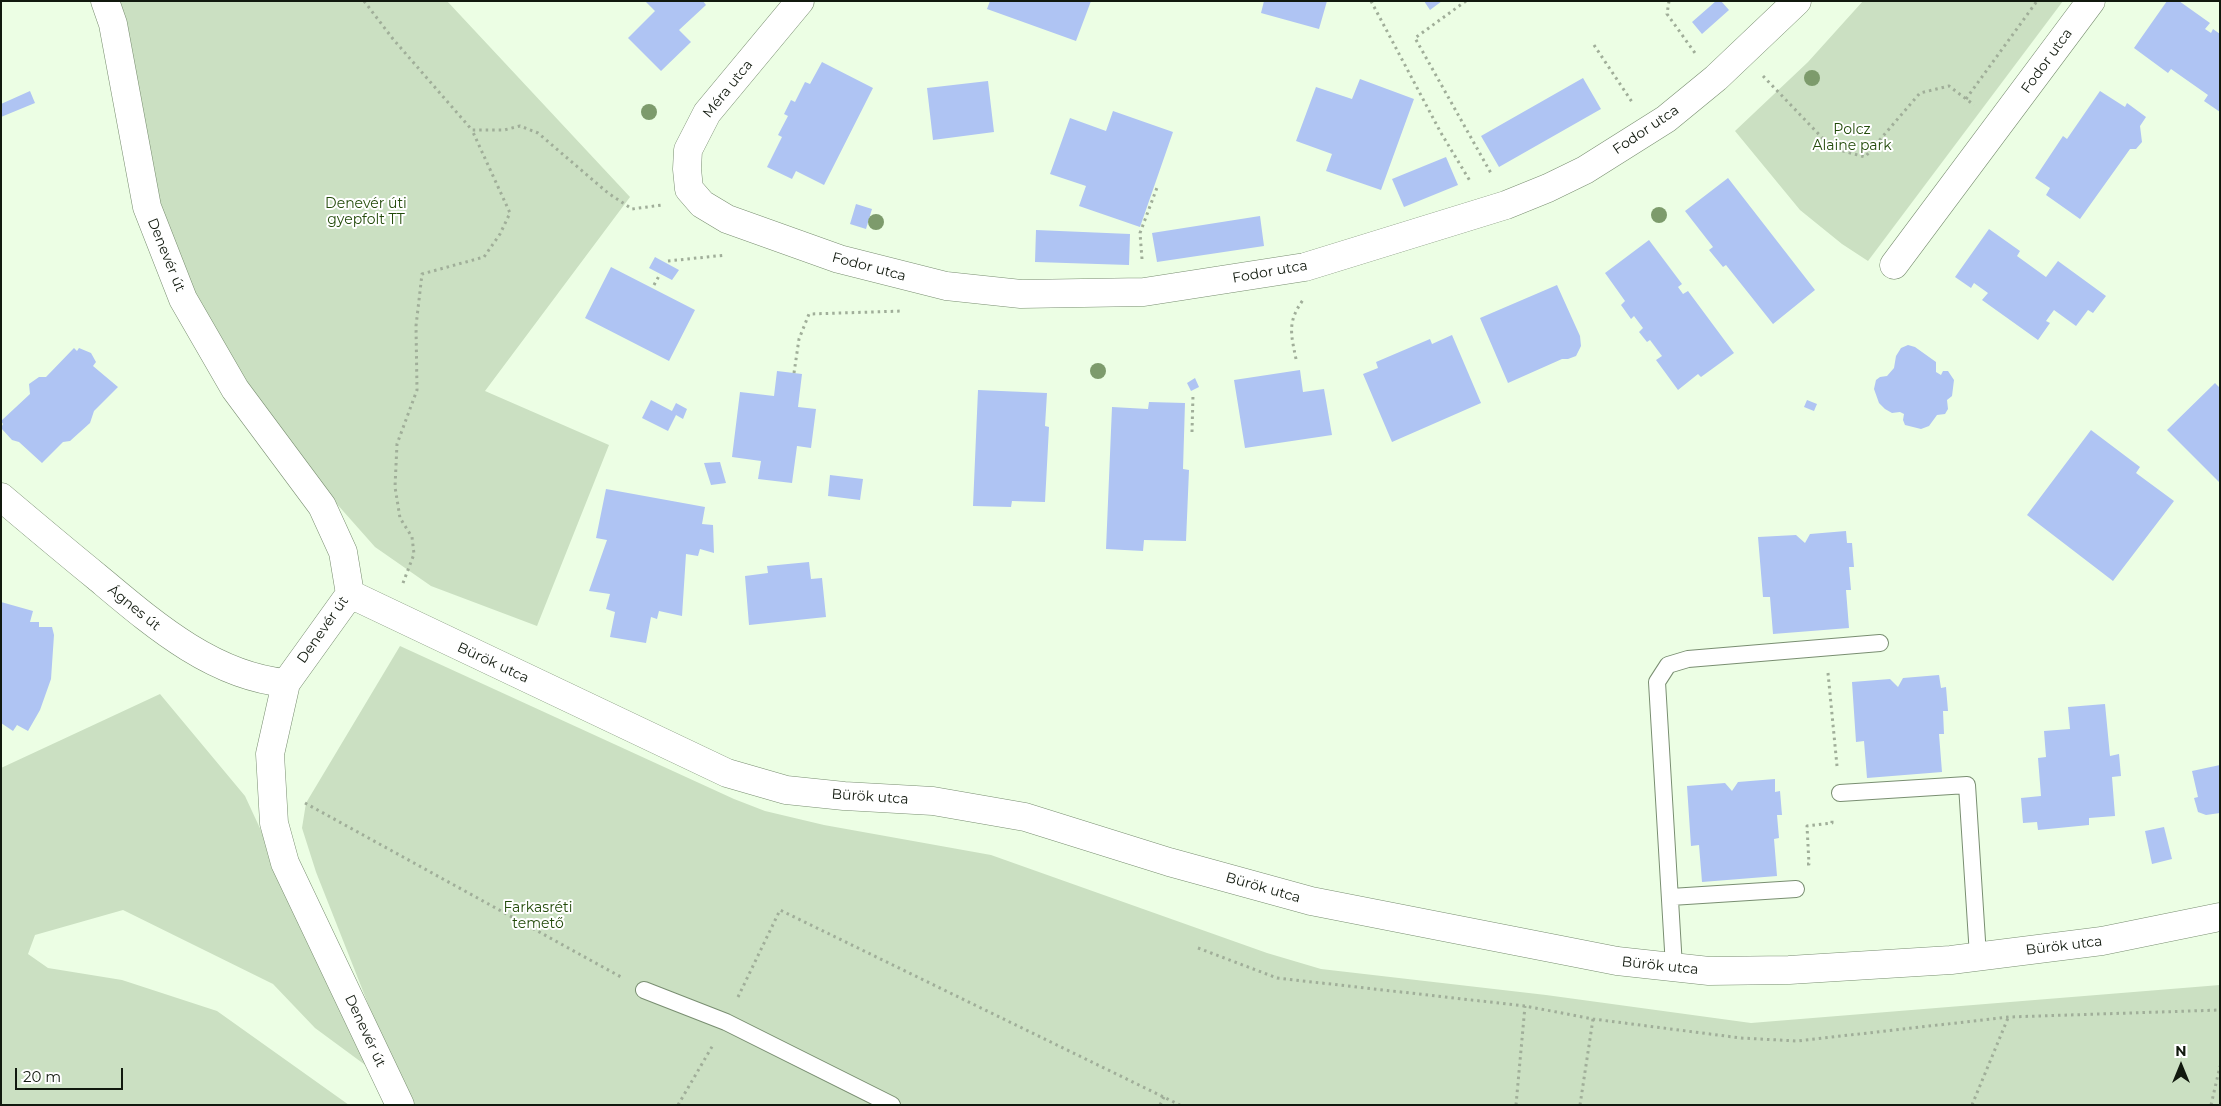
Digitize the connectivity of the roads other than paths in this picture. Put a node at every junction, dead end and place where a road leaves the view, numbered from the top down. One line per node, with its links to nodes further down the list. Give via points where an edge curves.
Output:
1 (105, 1): 8 (street, Denevér út, via 113,24 147,207 183,299 235,389 322,506 343,552)
2 (800, 1): 5 (street, Méra utca, via 707,113 688,150)
3 (1797, 1): 5 (street, Fodor utca, via 1716,78 1652,128 1556,185 1506,205 1318,264 1244,277 1144,292 1021,294 946,286 839,259 727,219 702,204)
4 (2091, 1): 6 (street, Fodor utca)
5 (690, 190)
6 (1894, 265)
7 (1, 497): 10 (street, Ágnes út, via 161,631 235,672 262,681)
8 (350, 594): 10 (street, Denevér út); 16 (street, Bürök utca, via 727,774 786,790 933,801 1025,817 1169,862 1311,901 1616,961)
9 (1880, 643): 13 (lane, via 1688,659 1668,665 1657,682)
10 (286, 683): 18 (street, Denevér út, via 270,754 274,823 285,862)
11 (1840, 793): 15 (lane, via 1967,785)
12 (1796, 889): 13 (lane)
13 (1671, 897): 16 (lane)
14 (2220, 918): 15 (street, Bürök utca, via 2102,942)
15 (1978, 956): 16 (street, Bürök utca, via 1789,970 1709,971)
16 (1674, 967)
17 (644, 990): 19 (lane, via 726,1022)
18 (400, 1105)
19 (892, 1105)

